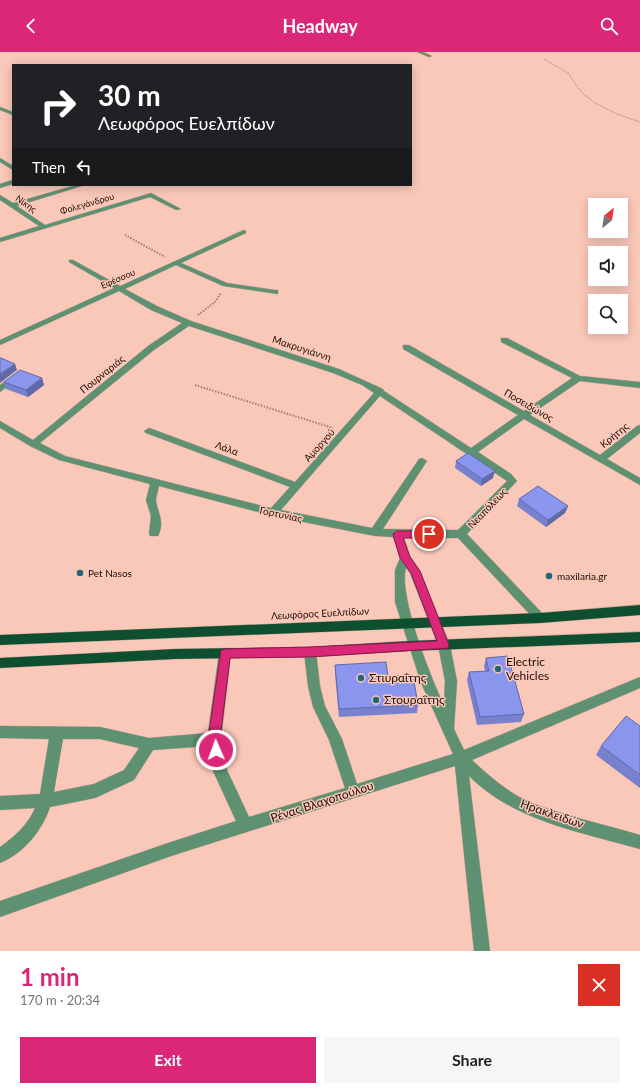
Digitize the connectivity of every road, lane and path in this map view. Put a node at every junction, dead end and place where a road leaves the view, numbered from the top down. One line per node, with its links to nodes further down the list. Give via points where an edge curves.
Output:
1 (419, 52): 2 (street)
2 (430, 56)
3 (544, 59): 6 (path, via 570,76 582,93 606,109)
4 (0, 108): 5 (street)
5 (12, 114)
6 (640, 122)
7 (0, 160): 8 (street)
8 (12, 167)
9 (12, 182): 10 (street)
10 (1, 185)
11 (79, 186): 13 (street)
12 (0, 197): 13 (street, Νίκης)
13 (12, 206): 15 (street, Νίκης)
14 (178, 209): 15 (street, Φολεγάνδρου, via 151,195)
15 (43, 226): 18 (street, Φολεγάνδρου)
16 (244, 232): 20 (street, Εφέσσου)
17 (125, 235): 20 (path)
18 (0, 240)
19 (71, 261): 22 (street, Μακρυγιάννη)
20 (176, 263): 21 (street); 22 (street, Εφέσσου)
21 (225, 285): 23 (street); 24 (path, via 216,302)
22 (120, 288): 24 (street, Μακρυγιάννη, via 154,308); 26 (street, Εφέσσου)
23 (276, 292)
24 (188, 323): 33 (street, Μακρυγιάννη, via 342,374); 39 (street, Πουρναριάς, via 151,348)
25 (504, 340): 29 (street)
26 (0, 343)
27 (406, 347): 34 (street, Ποσειδώνος)
28 (23, 372): 32 (street)
29 (578, 378): 31 (street); 34 (street)
30 (194, 385): 38 (path)
31 (640, 385)
32 (0, 389)
33 (380, 391): 38 (street, Αμοργού); 40 (street, Μακρυγιάννη)
34 (523, 414): 40 (street); 41 (street, Ποσειδώνος)
35 (0, 424): 39 (street, Γορτυνίας)
36 (640, 428): 41 (street, Κρήτης)
37 (149, 431): 46 (street, Λάλα)
38 (346, 432): 46 (street, Αμοργού)
39 (33, 444): 44 (street, Γορτυνίας, via 62,458)
40 (471, 452): 43 (street, Μακρυγιάννη)
41 (601, 459): 45 (street, Ποσειδώνος)
42 (422, 461): 48 (street)
43 (512, 481): 51 (street, Νεαπόλεως)
44 (155, 482): 47 (street, Γορτυνίας); 49 (street, via 151,500 156,516)
45 (640, 482)
46 (297, 486): 47 (street, Αμοργού)
47 (273, 512): 48 (street, Γορτυνίας)
48 (375, 532): 50 (street, Γορτυνίας)
49 (154, 533)
50 (397, 534): 51 (street, Γορτυνίας); 52 (street)
51 (461, 534): 54 (street)
52 (405, 558): 55 (street, Ηρακλειδών, via 416,571); 56 (street, Ηρακλειδών, via 400,570 401,602)
53 (640, 610): 54 (main road, Λεωφόρος Ευελπίδων)
54 (540, 618): 55 (main road, Λεωφόρος Ευελπίδων)
55 (435, 621): 56 (main road, Λεωφόρος Ευελπίδων); 59 (street, Ηρακλειδών)
56 (408, 623): 58 (main road, Λεωφόρος Ευελπίδων); 60 (street, Ηρακλειδών)
57 (640, 638): 59 (main road)
58 (0, 640)
59 (444, 645): 60 (main road); 65 (street, Ηρακλειδών, via 451,681)
60 (415, 646): 61 (main road); 65 (street, Ηρακλειδών, via 427,683)
61 (310, 652): 62 (main road); 71 (street, via 319,707 335,740)
62 (225, 653): 63 (main road); 68 (street)
63 (0, 663)
64 (640, 682): 70 (street, Ρένας Βλαχοπούλου)
65 (448, 728): 70 (street, Ηρακλειδών)
66 (0, 732): 67 (street)
67 (57, 733): 69 (street, via 100,733); 72 (street)
68 (214, 739): 69 (street); 74 (street, via 220,771)
69 (149, 744): 72 (street, via 129,775 95,791)
70 (462, 758): 71 (street, Ρένας Βλαχοπούλου); 75 (street, Ηρακλειδών, via 486,782 534,811); 78 (street)
71 (353, 791): 74 (street, Ρένας Βλαχοπούλου)
72 (45, 801): 73 (street); 76 (street, via 36,824 10,850)
73 (0, 803)
74 (246, 826): 77 (street, Ρένας Βλαχοπούλου, via 170,849)
75 (640, 842)
76 (0, 856)
77 (0, 909)
78 (482, 951)

